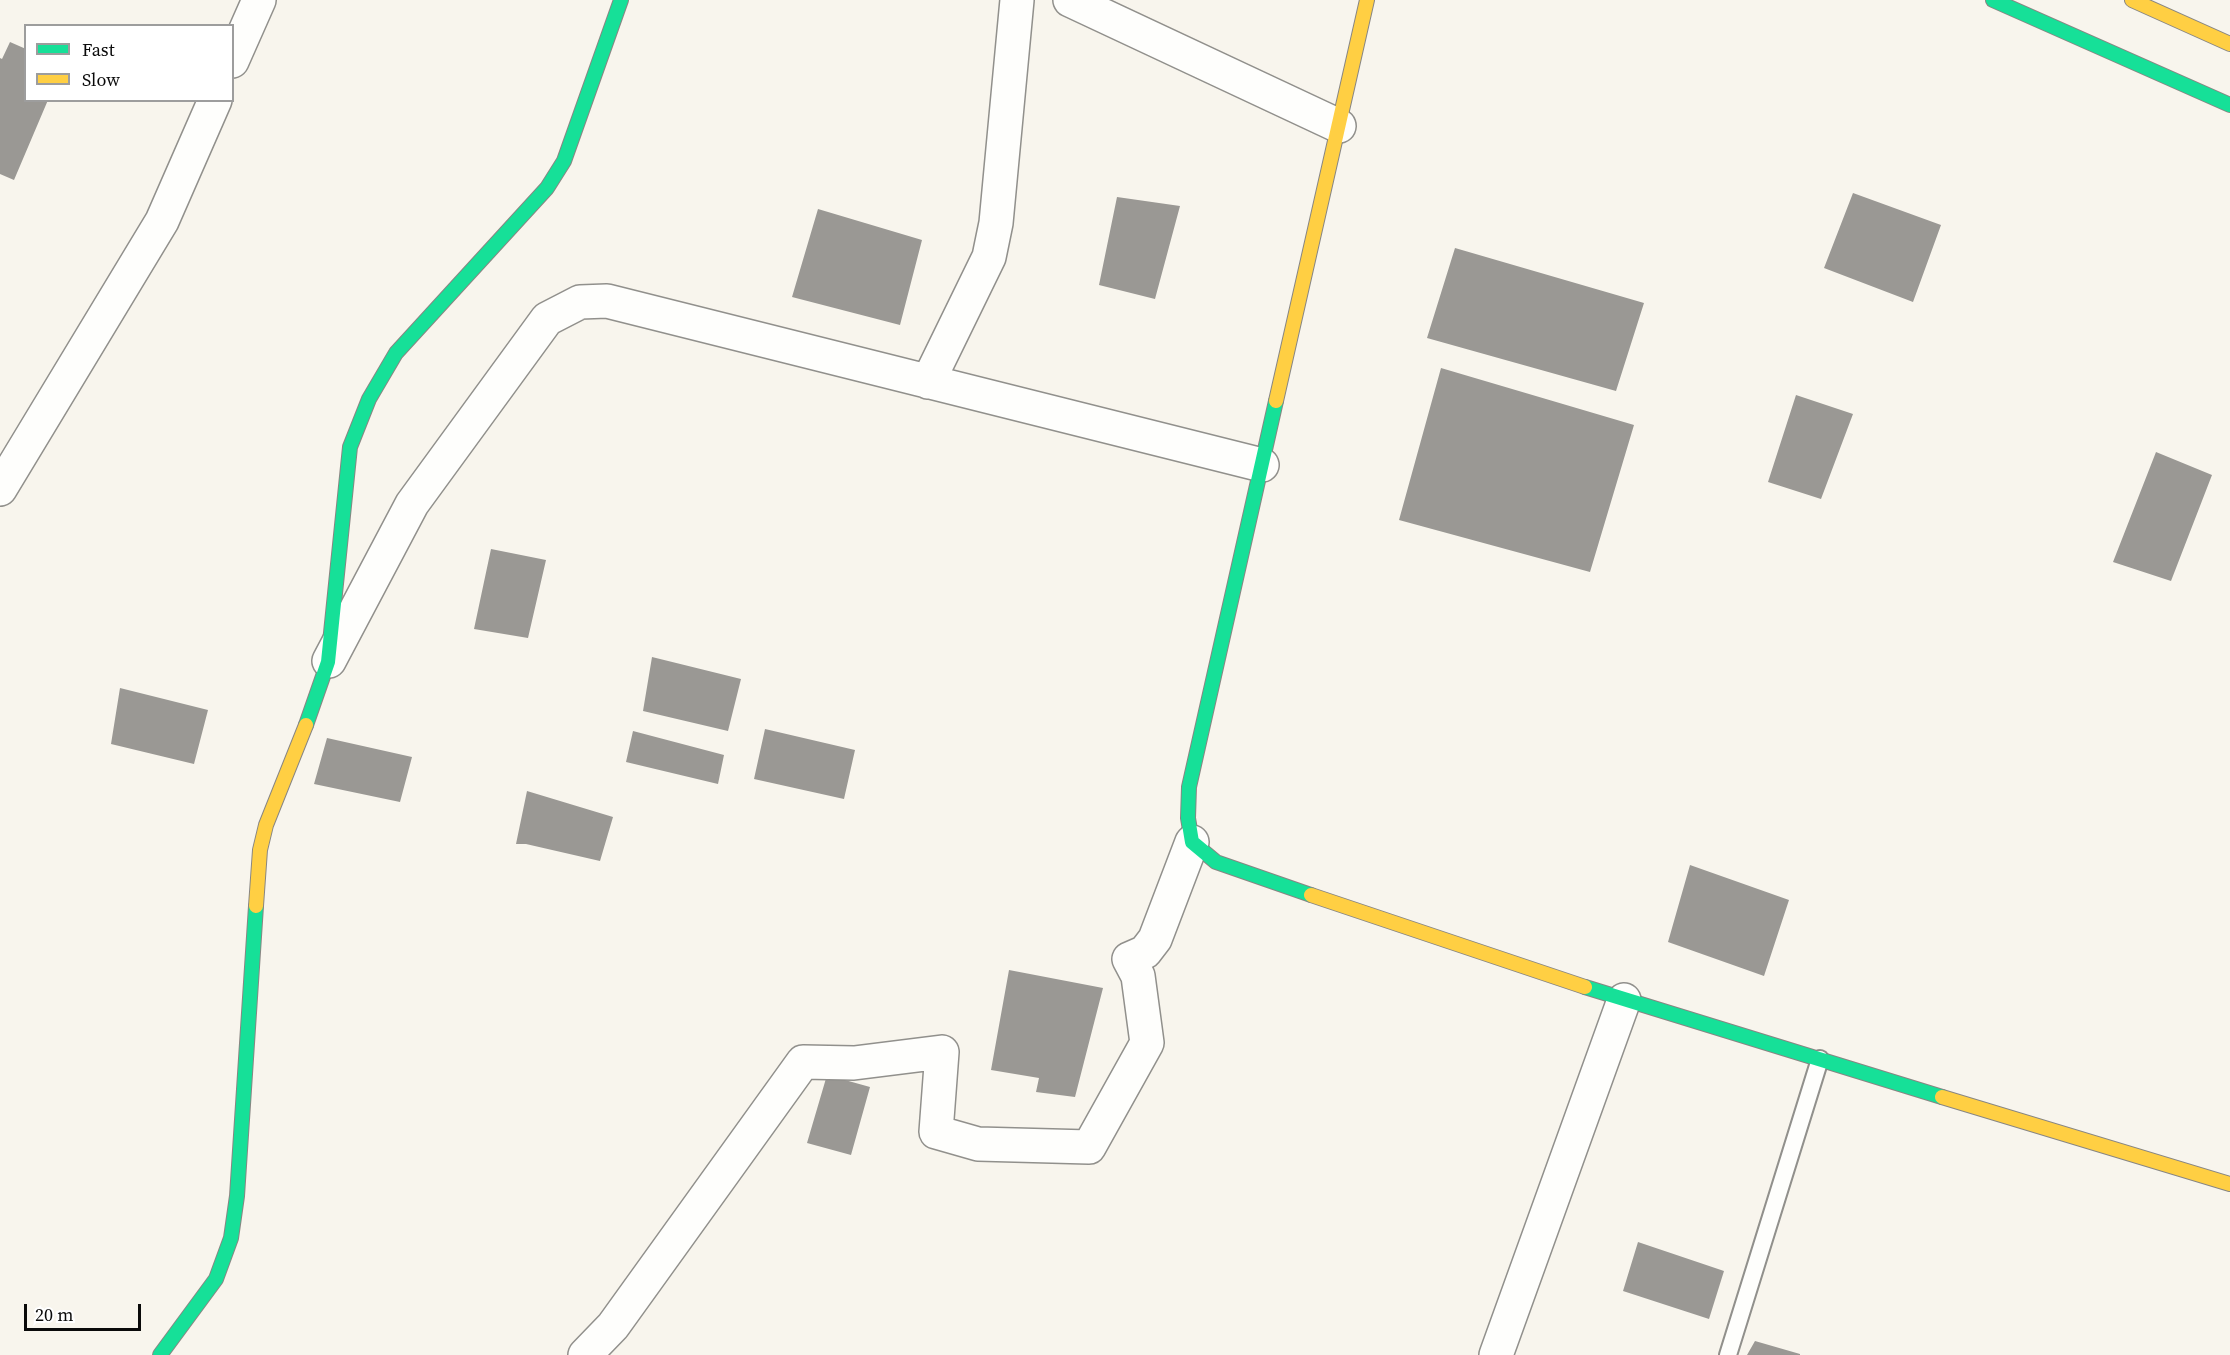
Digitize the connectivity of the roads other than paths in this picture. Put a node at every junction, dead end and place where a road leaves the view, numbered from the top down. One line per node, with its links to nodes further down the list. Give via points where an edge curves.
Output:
1 (260, 0): 9 (street)
2 (621, 0): 16 (main road, via 564,161 546,188 396,353 369,399 350,447)
3 (1017, 0): 13 (street, via 996,223 989,257)
4 (1070, 0): 12 (street)
5 (1367, 0): 12 (main road)
6 (1993, 0): 11 (main road)
7 (2132, 0): 8 (main road)
8 (2230, 44)
9 (234, 57)
10 (214, 102): 15 (street, via 162,221)
11 (2230, 105)
12 (1339, 126): 14 (main road)
13 (928, 382): 14 (street); 16 (street, via 607,301 580,302 547,319 412,504)
14 (1262, 465): 17 (main road, via 1189,788)
15 (0, 489)
16 (328, 662): 21 (main road, via 260,850 231,1238 216,1279)
17 (1192, 842): 18 (main road, via 1216,862 1240,872); 22 (street, via 1155,939 1145,952 1129,959 1138,976 1148,1043 1089,1147 978,1144 936,1132 942,1052 854,1063 802,1062 614,1326)
18 (1624, 1000): 19 (main road); 23 (street)
19 (1820, 1059): 20 (main road); 24 (lane)
20 (2230, 1184)
21 (160, 1355)
22 (585, 1355)
23 (1496, 1355)
24 (1728, 1355)

